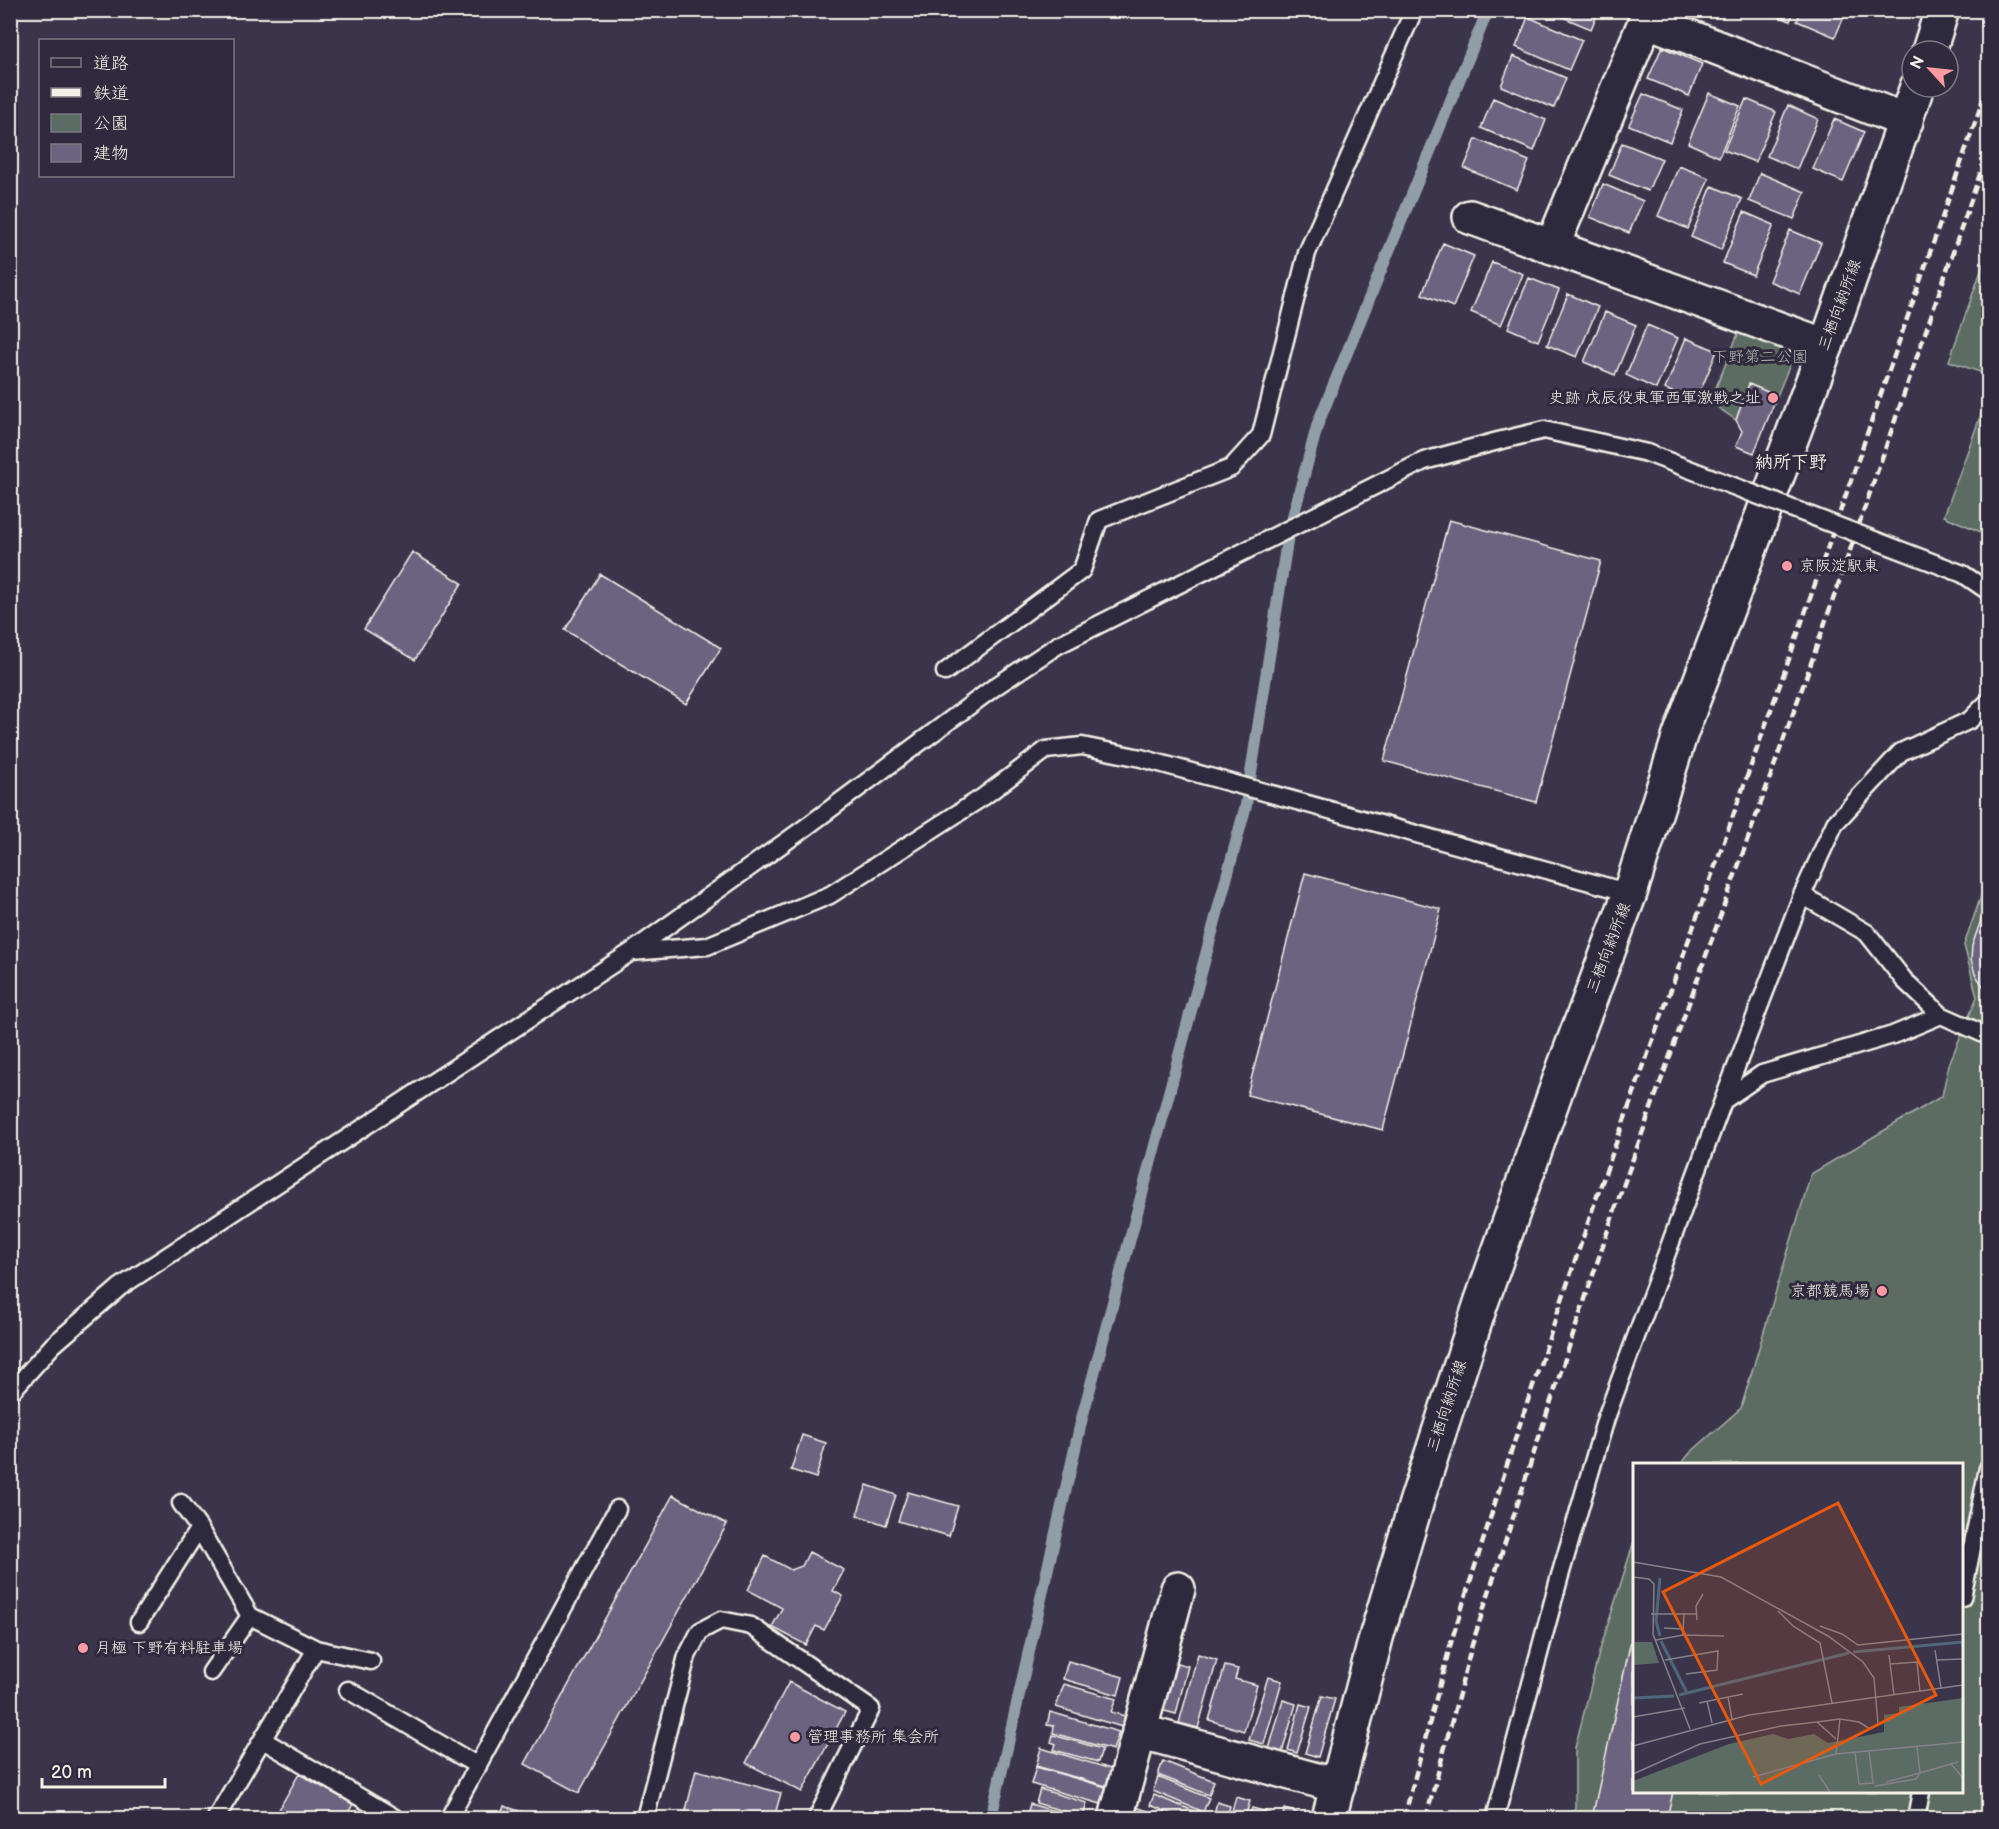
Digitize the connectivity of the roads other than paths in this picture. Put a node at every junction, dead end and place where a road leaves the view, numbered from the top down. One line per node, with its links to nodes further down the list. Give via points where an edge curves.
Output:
1 (1414, 10): 10 (lane, via 1308,253 1261,435 1231,468 1099,520 1082,570)
2 (1942, 10): 3 (main road)
3 (1933, 39)
4 (1913, 99): 5 (main road, 三栖向納所線)
5 (1906, 121): 7 (main road, via 1646,20); 8 (main road, 三栖向納所線)
6 (1470, 217): 7 (main road)
7 (1552, 247): 8 (main road)
8 (1826, 346): 12 (main road, 三栖向納所線, via 1680,735)
9 (1989, 591): 14 (lane, bridge, via 1962,573 1647,453 1544,430 1498,441 1424,461 1058,645)
10 (945, 672)
11 (1989, 702): 13 (lane, via 1970,720 1900,752 1835,823)
12 (1630, 893): 14 (lane, via 1141,758 1082,746 1046,750 983,797 830,895 708,946); 34 (main road, 三栖向納所線, via 1481,1303 1377,1634)
13 (1802, 895): 15 (lane, via 1867,933 1904,980); 17 (lane)
14 (631, 952): 18 (lane, via 120,1287 53,1345)
15 (1941, 1014): 16 (lane); 17 (lane, via 1893,1035 1762,1074)
16 (1989, 1036)
17 (1723, 1101): 43 (lane, via 1606,1418 1558,1579)
18 (10, 1393)
19 (1989, 1468): 24 (lane)
20 (181, 1503): 22 (lane)
21 (617, 1509): 33 (lane)
22 (199, 1528): 25 (lane); 26 (lane)
23 (1178, 1589): 31 (main road)
24 (1963, 1593)
25 (250, 1616): 27 (lane); 29 (lane)
26 (139, 1622)
27 (316, 1649): 28 (lane); 32 (lane)
28 (370, 1661)
29 (211, 1672)
30 (348, 1690): 33 (lane)
31 (1139, 1731): 34 (main road); 41 (main road)
32 (263, 1740): 36 (lane); 37 (lane)
33 (478, 1766): 38 (lane)
34 (1338, 1785): 42 (main road, 三栖向納所線)
35 (1921, 1793): 44 (lane)
36 (390, 1817)
37 (216, 1818)
38 (449, 1818)
39 (645, 1818): 40 (lane, via 687,1656 700,1631 721,1620 751,1626 871,1709)
40 (817, 1818)
41 (1116, 1818)
42 (1329, 1818)
43 (1495, 1818)
44 (1916, 1818)

